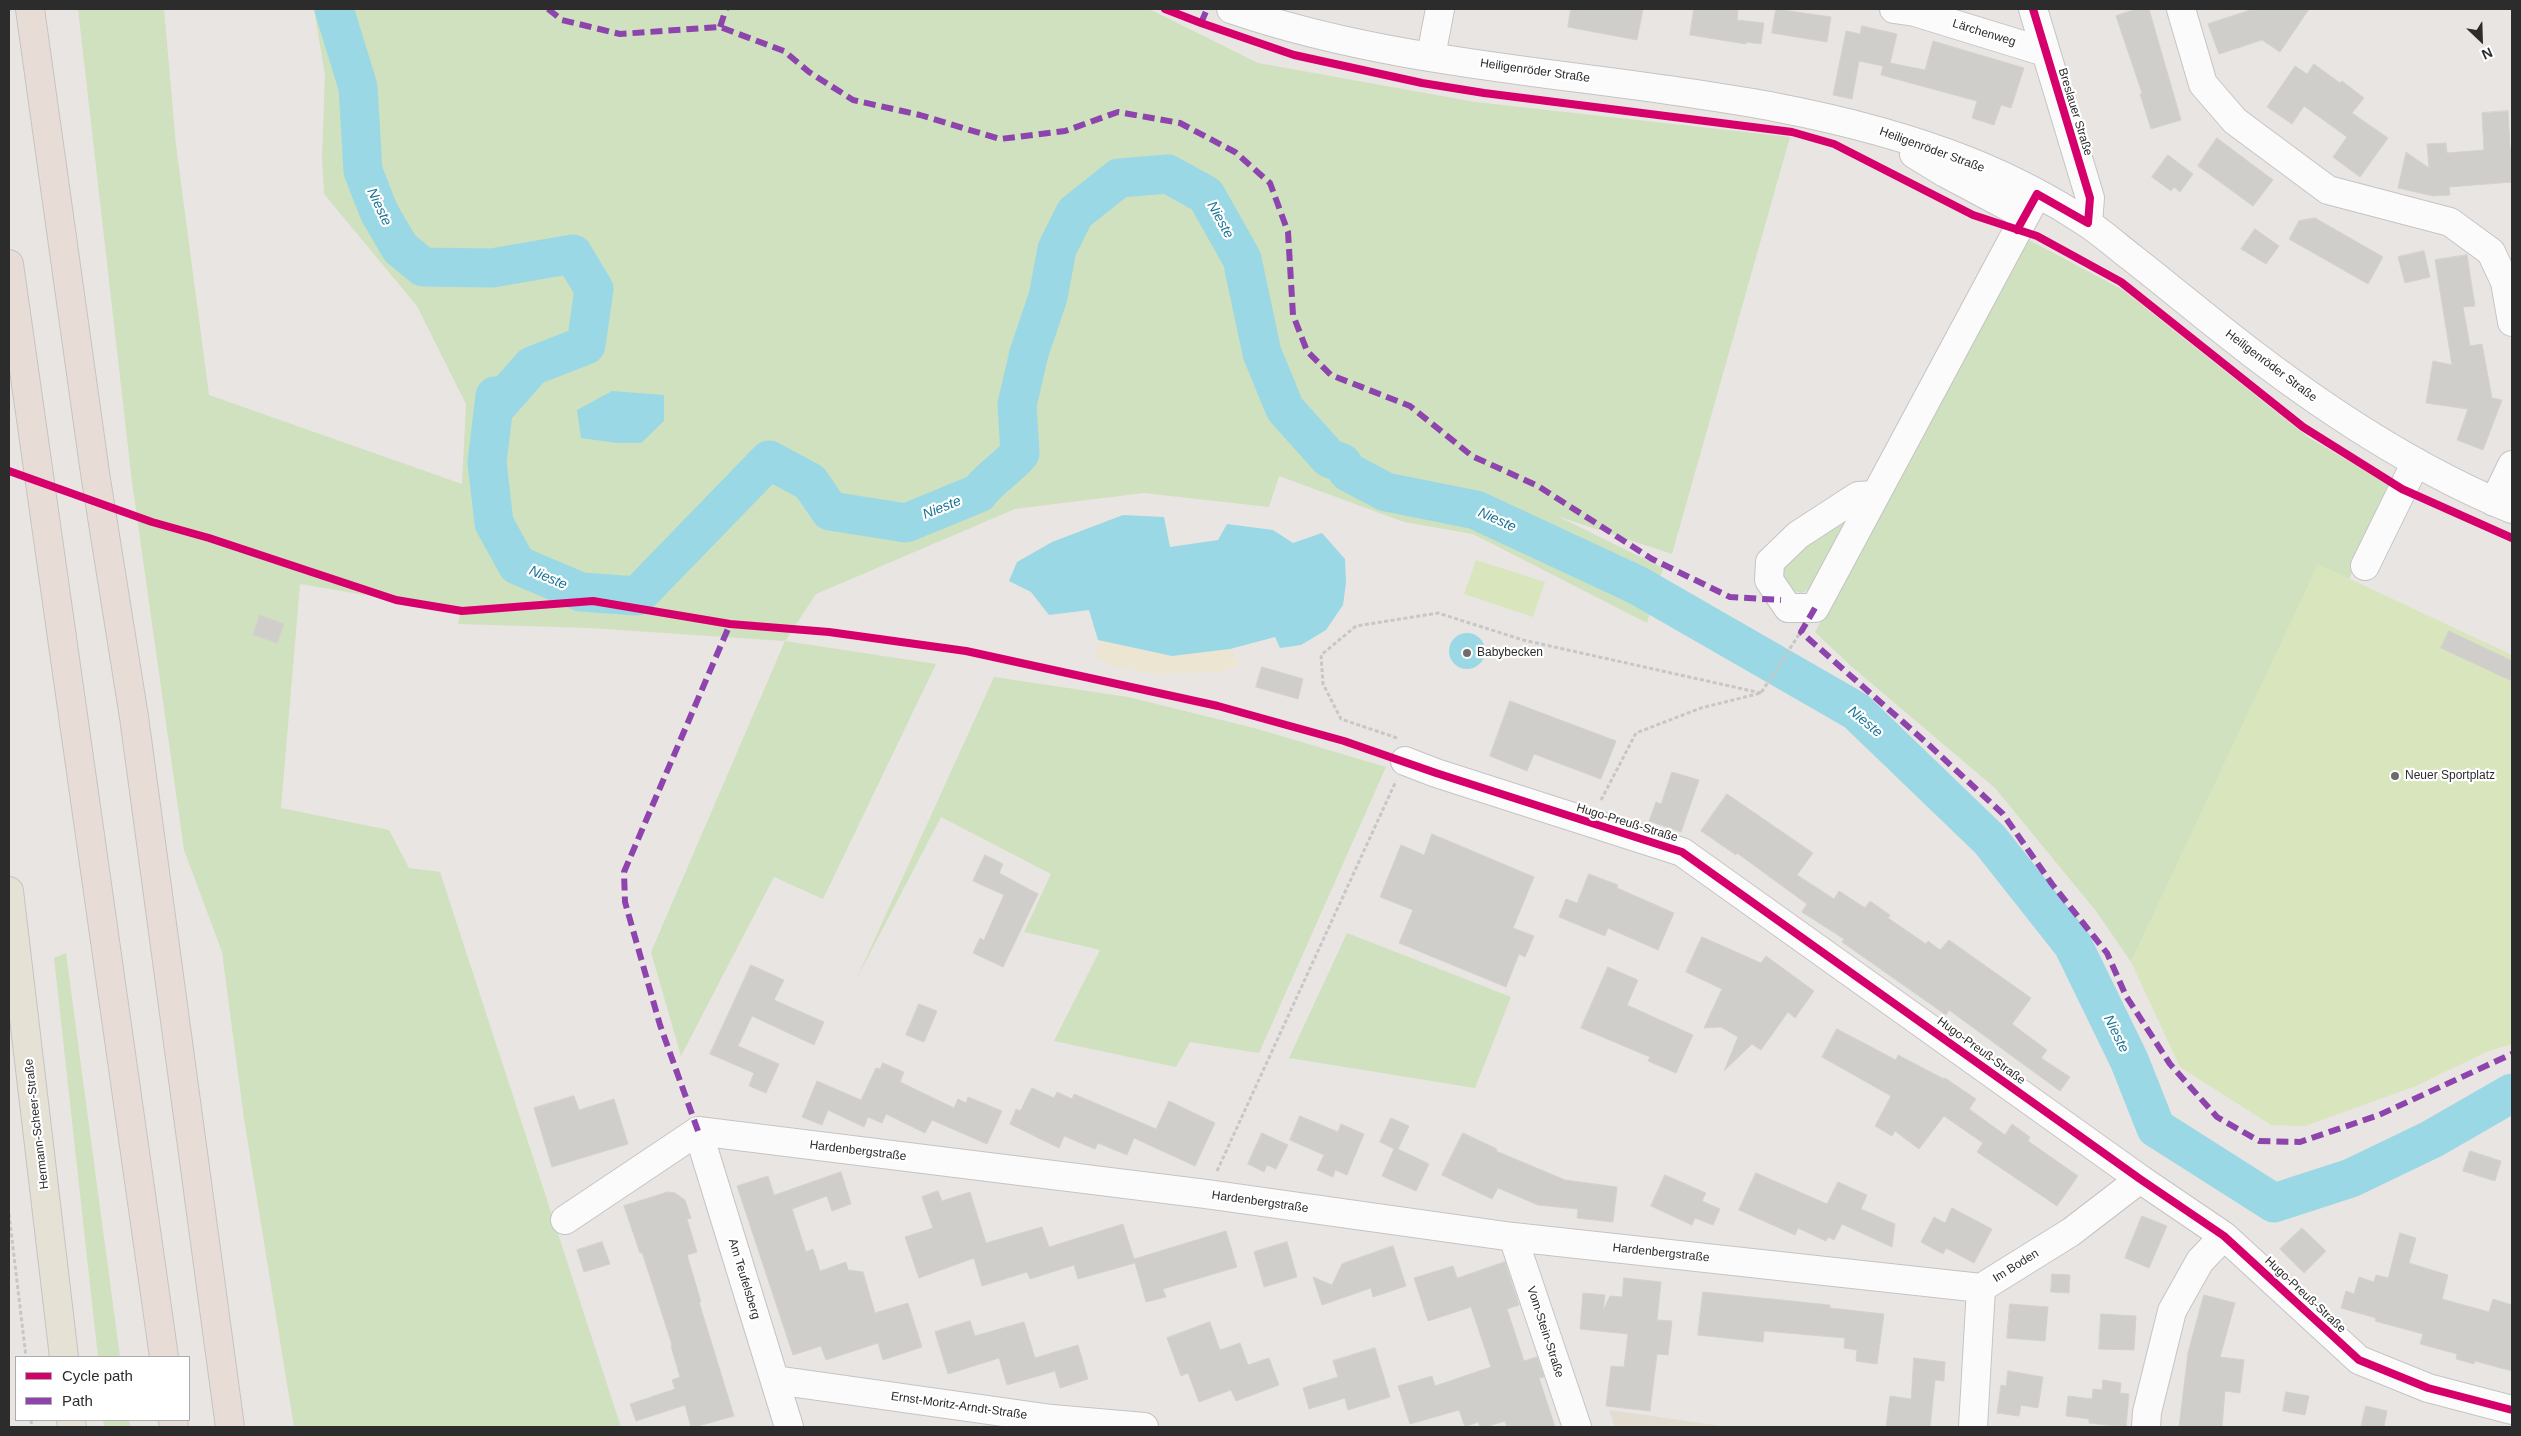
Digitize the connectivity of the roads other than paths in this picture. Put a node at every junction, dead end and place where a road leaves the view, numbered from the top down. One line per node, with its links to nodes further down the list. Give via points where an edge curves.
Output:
1 (30, 9): 30 (highway, via 94,473 134,717)
2 (1440, 9): 8 (street)
3 (1894, 9): 7 (street, Lärchenweg, via 1915,12)
4 (2033, 9): 7 (street, Breslauer Straße)
5 (2181, 9): 12 (street, via 2203,84 2235,121 2328,190 2450,222 2491,252 2505,282)
6 (1225, 19): 8 (street, Heiligenröder Straße, via 1282,26 1370,47)
7 (2045, 52): 10 (street, Breslauer Straße, via 2090,198)
8 (1431, 56): 9 (street, Heiligenröder Straße, via 1745,102 1886,131 1970,162)
9 (2026, 213): 10 (street, Heiligenröder Straße); 15 (street)
10 (2088, 223): 13 (street, Heiligenröder Straße, via 2253,354 2354,428)
11 (9, 264): 27 (highway)
12 (2512, 322)
13 (2416, 462): 16 (street, Heiligenröder Straße); 17 (street)
14 (2512, 465): 16 (street)
15 (1875, 495)
16 (2503, 506)
17 (2364, 566)
18 (1404, 750): 21 (street, Hugo-Preuß-Straße, via 1436,773 1682,852)
19 (9, 891): 26 (main road, Hermann-Scheer-Straße)
20 (698, 1131): 22 (street); 24 (street, Hardenbergstraße, via 1206,1194); 28 (street, Am Teufelsberg)
21 (2140, 1179): 23 (street, Hugo-Preuß-Straße); 25 (street, Im Boden, via 2071,1232)
22 (565, 1220)
23 (2224, 1236): 29 (street, Hugo-Preuß-Straße, via 2359,1360 2428,1388); 35 (street, via 2200,1261 2172,1311)
24 (1513, 1237): 25 (street, Hardenbergstraße); 33 (street, Vom-Stein-Straße)
25 (1981, 1288): 34 (street, Im Boden)
26 (64, 1356)
27 (164, 1356)
28 (775, 1380): 31 (street, Am Teufelsberg); 32 (street, Ernst-Moritz-Arndt-Straße, via 1052,1419)
29 (2512, 1410)
30 (230, 1427)
31 (789, 1427)
32 (1144, 1427)
33 (1577, 1427)
34 (1973, 1427)
35 (2146, 1427)

